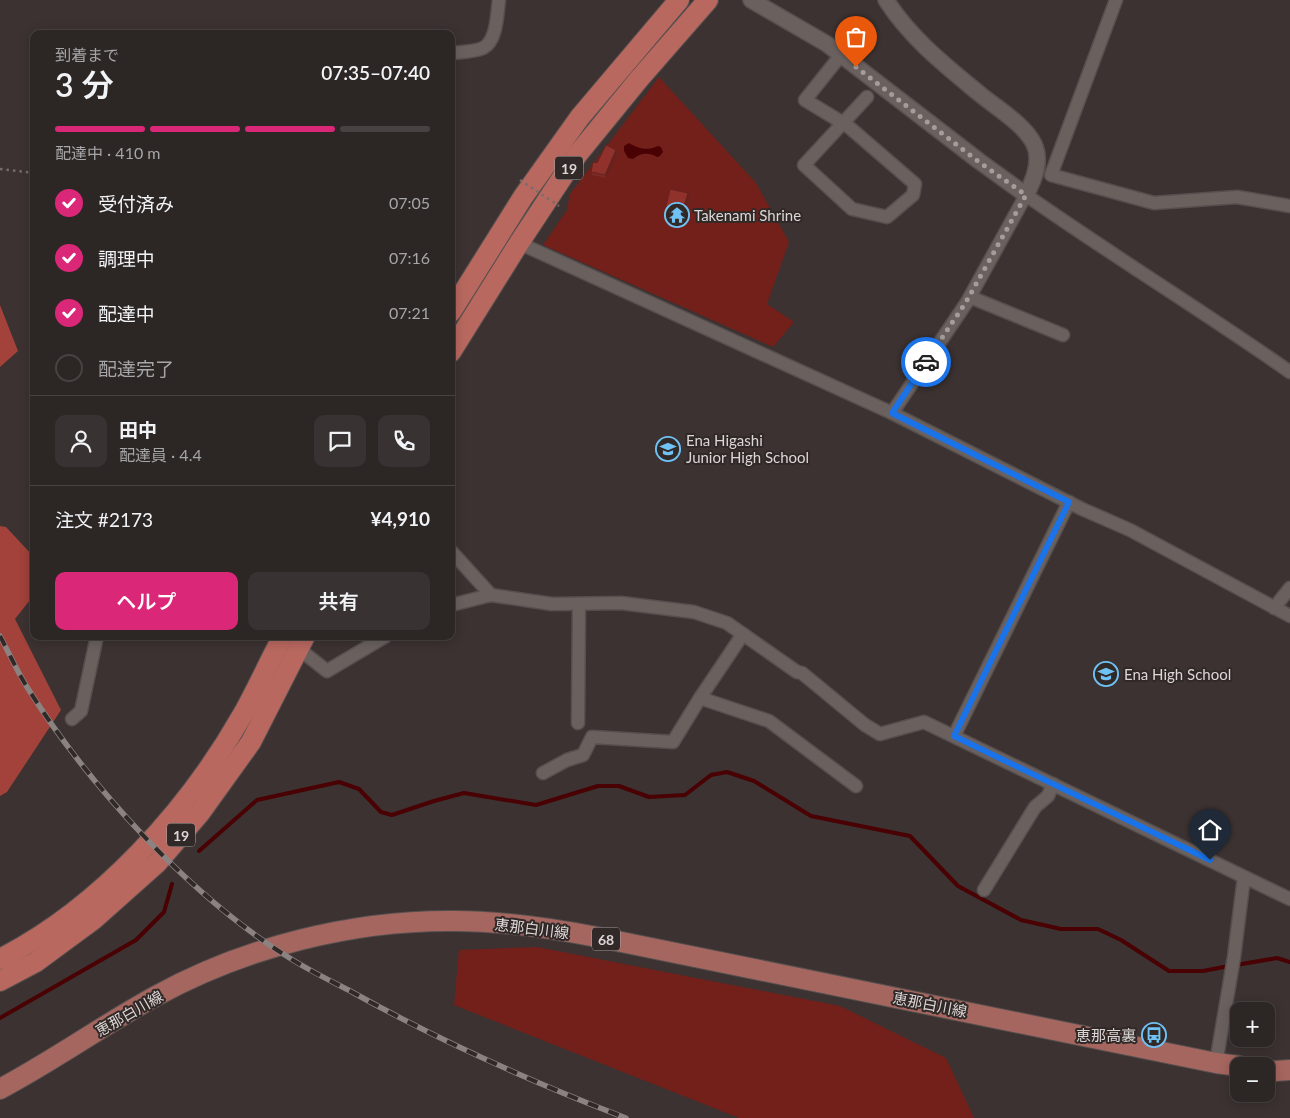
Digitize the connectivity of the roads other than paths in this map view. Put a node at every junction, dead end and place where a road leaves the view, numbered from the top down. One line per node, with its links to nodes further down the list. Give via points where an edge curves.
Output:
1 (499, 0): 7 (street, via 490,42 475,50)
2 (679, 0): 15 (highway, 19, via 580,117 523,197)
3 (708, 0): 13 (highway, 19, via 577,155)
4 (751, 0): 8 (street)
5 (886, 0): 11 (street, via 932,54 1029,136 1035,147 1037,164 1034,180)
6 (1116, 0): 12 (street, via 1050,175 1154,203 1237,198)
7 (455, 52)
8 (841, 55): 10 (street, via 805,100); 11 (street)
9 (867, 97): 10 (street)
10 (843, 123): 10 (street, via 915,184 912,195 887,217 852,209 804,165)
11 (1026, 195): 14 (street); 18 (street)
12 (1290, 206)
13 (519, 243): 17 (highway, 19); 19 (street)
14 (970, 297): 16 (street); 19 (street)
15 (455, 306)
16 (1064, 335)
17 (455, 346)
18 (1290, 372)
19 (892, 413): 20 (street)
20 (1069, 502): 26 (street, via 1130,530); 36 (street)
21 (455, 555): 23 (street)
22 (1290, 588): 26 (street)
23 (491, 595): 24 (street); 25 (street, via 552,604)
24 (455, 604)
25 (580, 604): 28 (street, via 621,603 694,612 727,622); 35 (street)
26 (1274, 608): 27 (street)
27 (1290, 616)
28 (743, 634): 33 (street); 36 (street, via 802,673 864,725 880,734 924,722)
29 (96, 640): 34 (street, via 81,711)
30 (281, 640): 43 (highway, 19, via 242,715 210,766 170,819 127,866 80,908)
31 (379, 640): 32 (street, via 327,672 307,654)
32 (302, 643): 44 (highway, 19, via 251,742 200,813 157,862 93,920 36,962)
33 (700, 698): 37 (street, via 673,742 592,737 583,755); 39 (street, via 769,721)
34 (72, 719)
35 (578, 723)
36 (954, 736): 38 (street)
37 (543, 773)
38 (1053, 784): 40 (street); 41 (street, via 1048,796 1035,807)
39 (856, 786)
40 (1244, 877): 42 (street); 45 (street)
41 (984, 890)
42 (1290, 899)
43 (0, 959)
44 (0, 981)
45 (1216, 1063): 46 (main road, 恵那白川線 / 68); 49 (main road, 恵那白川線 / 68, via 588,935 454,921 351,929 234,961 156,996)
46 (1230, 1065)
47 (1290, 1070): 48 (main road)
48 (1275, 1071)
49 (0, 1089)

